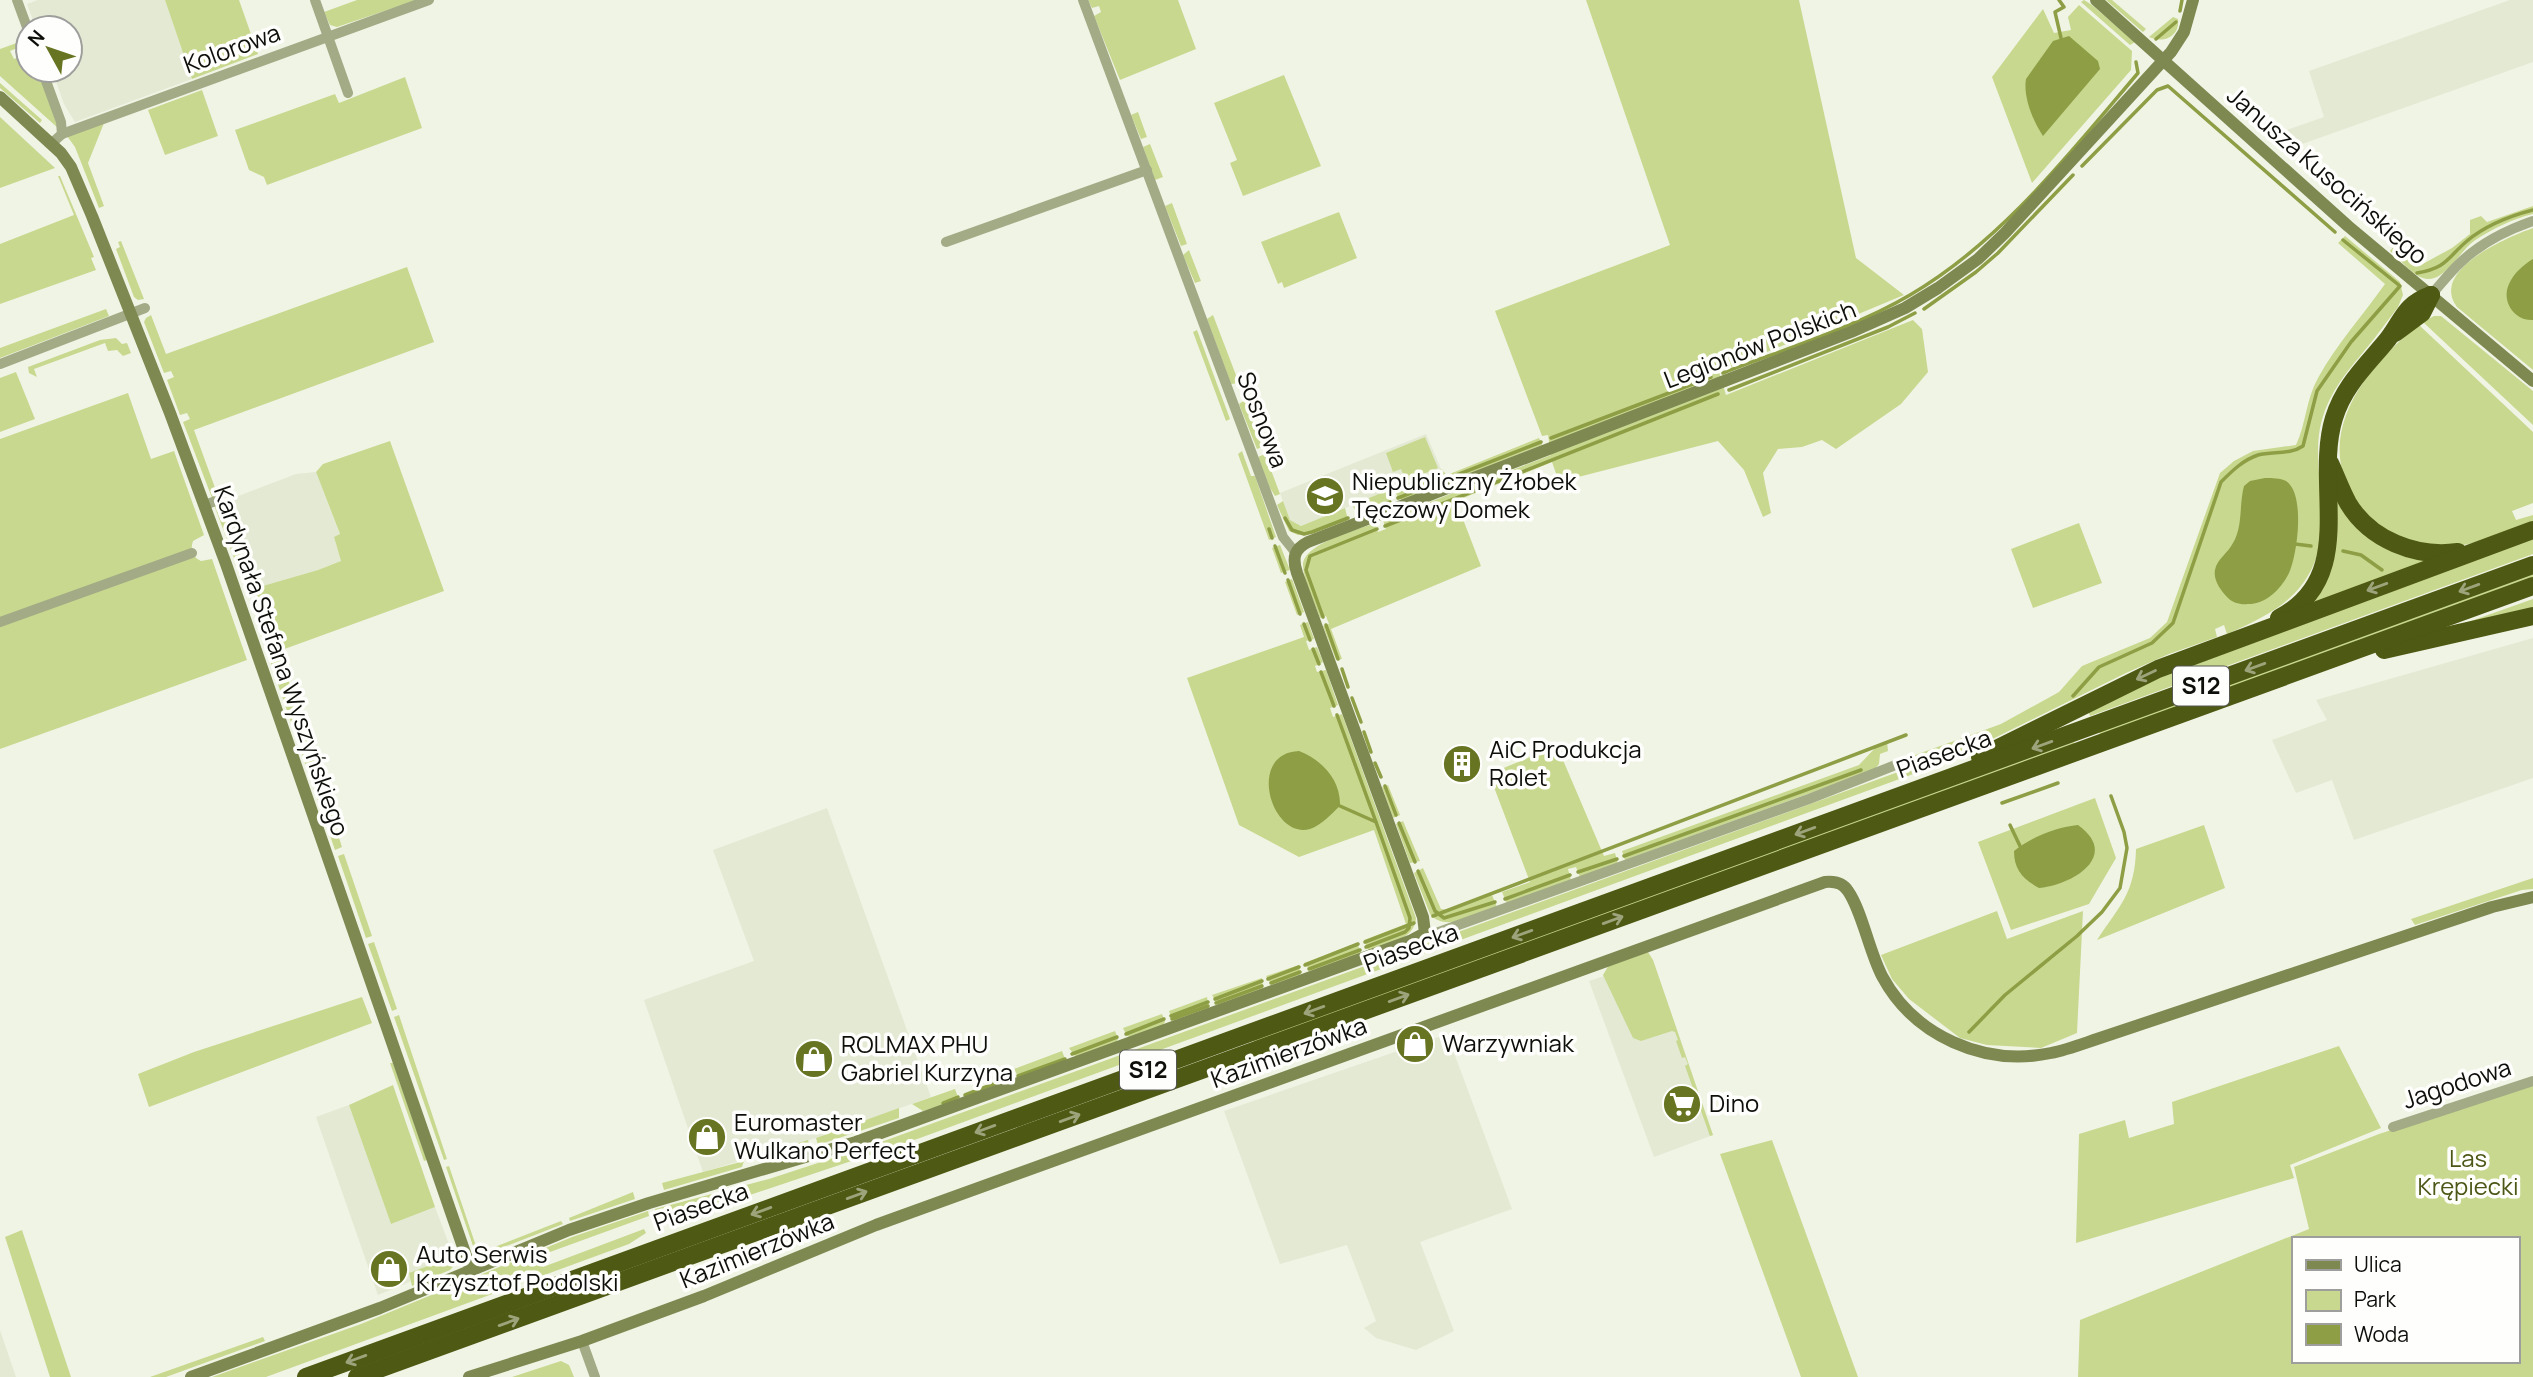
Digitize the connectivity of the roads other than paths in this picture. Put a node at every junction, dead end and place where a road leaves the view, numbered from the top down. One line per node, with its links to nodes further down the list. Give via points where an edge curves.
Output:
1 (314, 0): 6 (street)
2 (429, 0): 6 (street, Kolorowa)
3 (1083, 0): 12 (street, Sosnowa)
4 (2096, 0): 7 (street, Janusza Kusocińskiego)
5 (2193, 0): 7 (street, Legionów Polskich, via 2184,32)
6 (328, 36): 9 (street); 11 (street, Kolorowa)
7 (2164, 60): 15 (street, Janusza Kusocińskiego); 25 (street, Legionów Polskich, via 2006,233 1926,296 1863,327 1308,542)
8 (48, 84): 11 (street, via 61,122)
9 (348, 93)
10 (0, 97): 11 (street, Kardynała Stefana Wyszyńskiego)
11 (57, 138): 17 (street, Kardynała Stefana Wyszyńskiego)
12 (1147, 170): 14 (street); 25 (street, Sosnowa, via 1283,537)
13 (2533, 221): 15 (street, via 2472,253)
14 (946, 242)
15 (2431, 295): 19 (street, Janusza Kusocińskiego); 20 (highway, via 2407,308 2342,397 2330,433)
16 (145, 308): 17 (street)
17 (131, 314): 18 (street); 22 (street, Kardynała Stefana Wyszyńskiego)
18 (0, 364)
19 (2533, 381)
20 (2330, 463): 24 (highway, via 2356,514 2393,542 2443,554); 31 (highway, via 2330,530 2319,577 2288,613)
21 (219, 500): 22 (street)
22 (204, 505): 39 (street, Kardynała Stefana Wyszyńskiego)
23 (2533, 530): 24 (highway)
24 (2484, 547): 31 (highway, one-way to 31)
25 (1295, 552): 36 (street, Sosnowa, via 1294,565 1423,916)
26 (192, 553): 30 (street)
27 (2533, 565): 34 (highway, Piasecka / S12, one-way to 34)
28 (2533, 586): 32 (highway, Piasecka / S12)
29 (2533, 616): 32 (highway)
30 (0, 622)
31 (2232, 641): 34 (highway, one-way to 34, via 2158,669)
32 (2323, 663): 43 (highway, Piasecka / S12, one-way to 32)
33 (1898, 764): 36 (street, via 1623,867)
34 (1869, 808): 42 (highway, Piasecka / S12, one-way to 42)
35 (2533, 897): 40 (street, Kazimierzówka, via 2097,1040 2051,1053 2015,1056 1969,1049 1917,1021 1881,974 1849,891 1834,881 1825,882 876,1225)
36 (1425, 933): 39 (street, via 922,1119 603,1219)
37 (2533, 1081): 38 (street, Jagodowa)
38 (2393, 1127)
39 (471, 1270): 41 (street)
40 (582, 1341): 44 (street); 45 (street)
41 (191, 1377)
42 (306, 1377)
43 (357, 1377)
44 (469, 1377)
45 (595, 1377)

